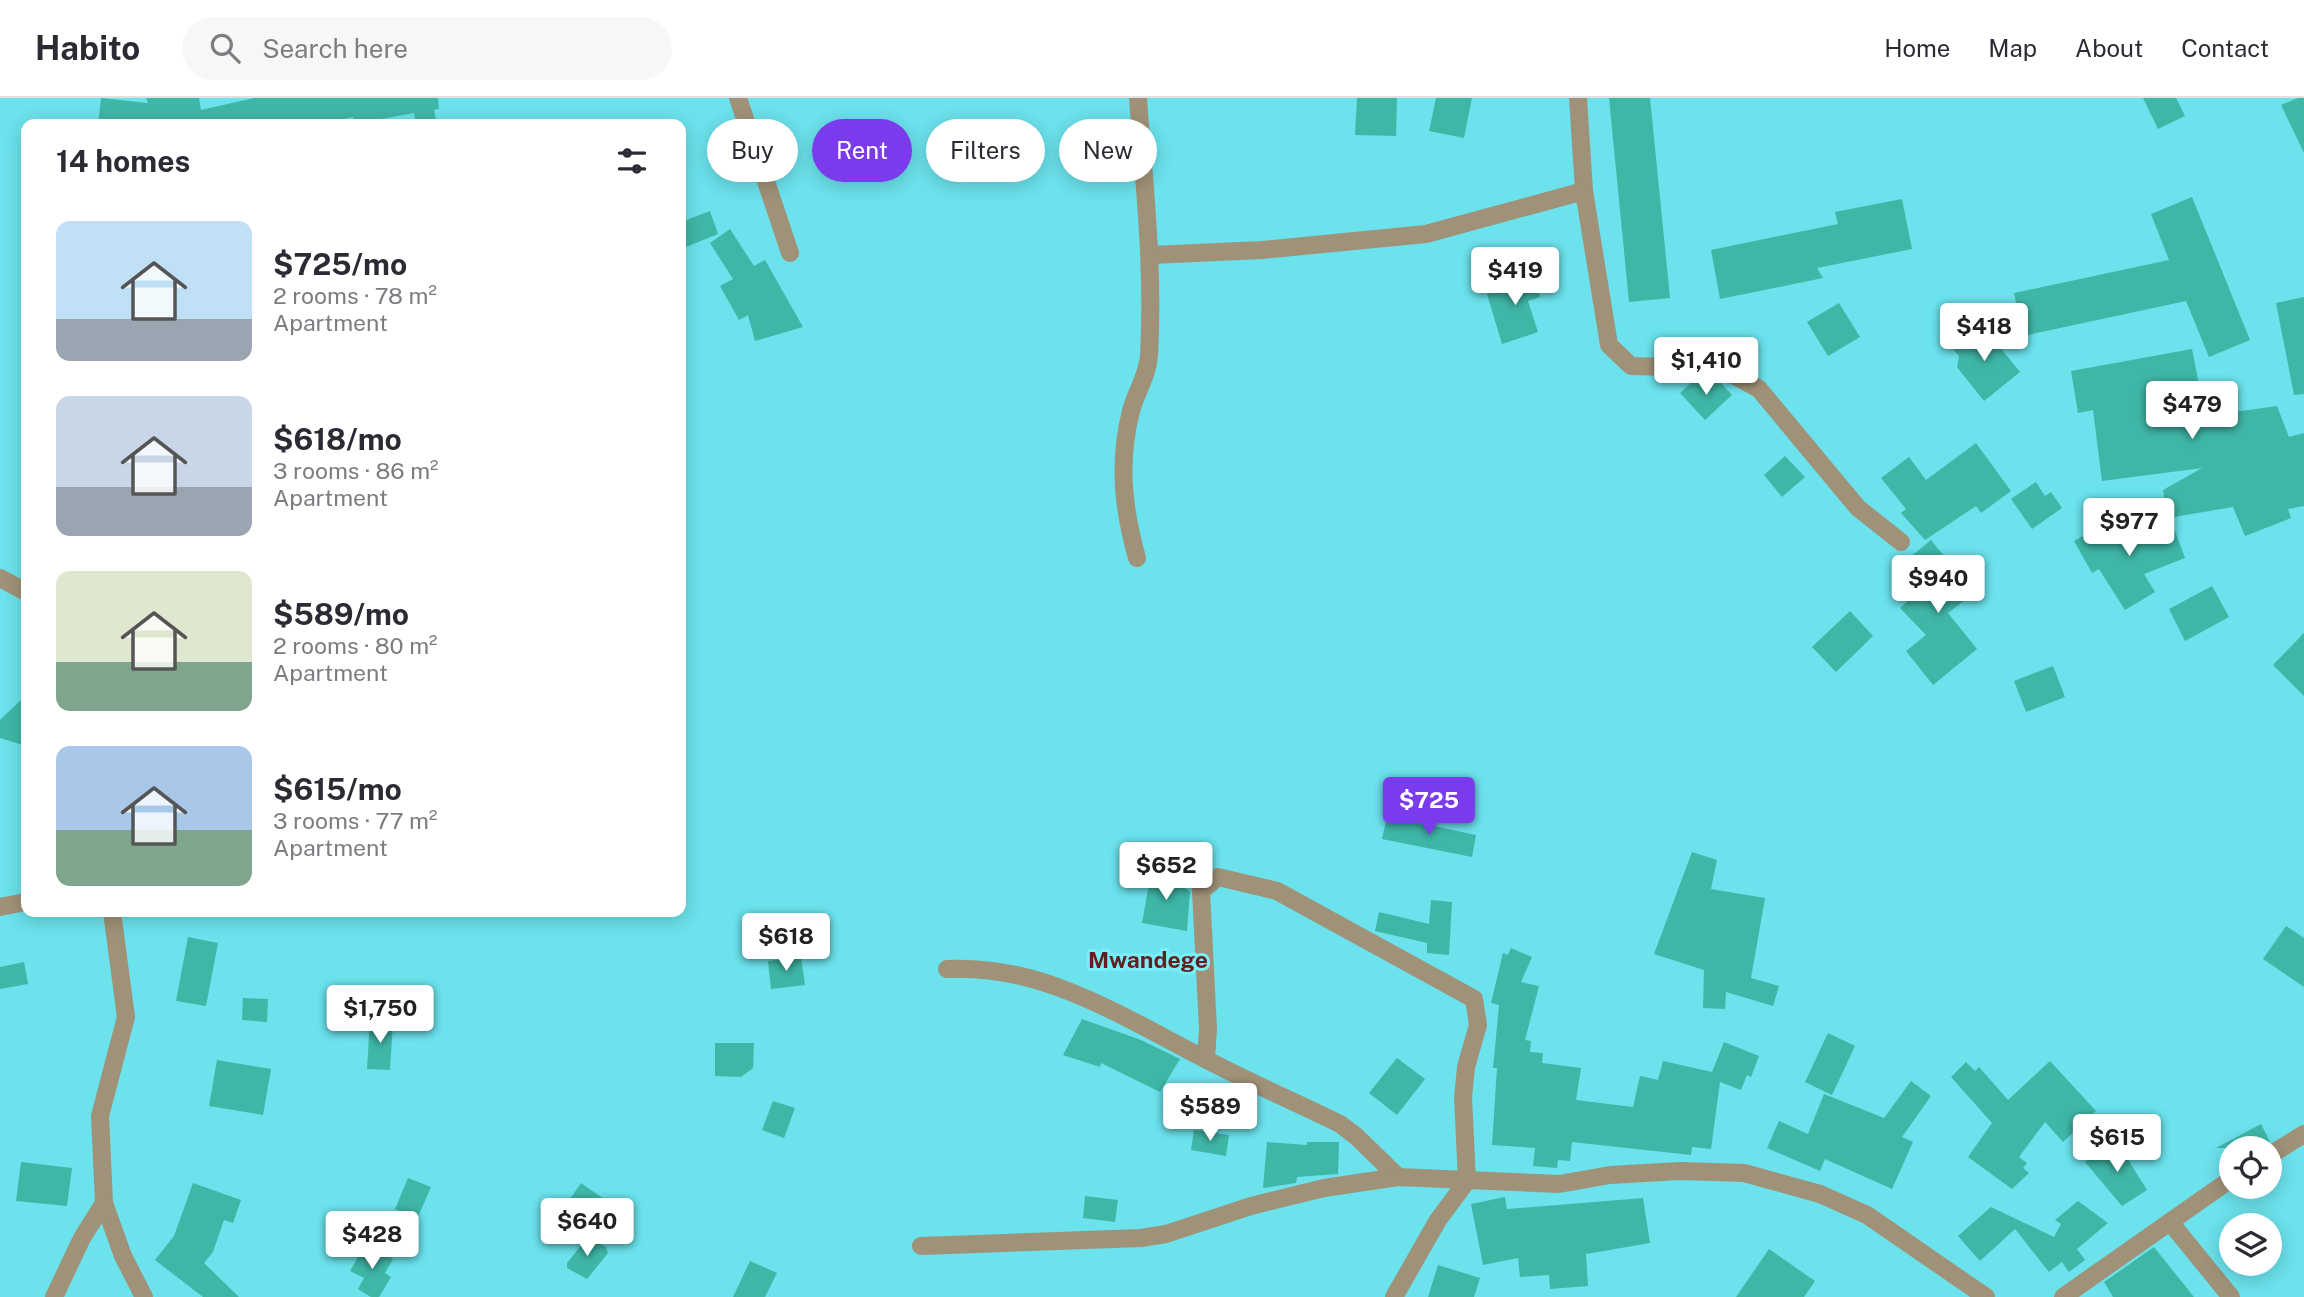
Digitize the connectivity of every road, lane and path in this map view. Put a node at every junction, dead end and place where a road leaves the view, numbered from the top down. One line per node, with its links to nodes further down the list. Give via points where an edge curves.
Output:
1 (738, 98): 5 (street)
2 (1138, 98): 6 (street)
3 (1578, 98): 4 (street)
4 (1584, 191): 6 (street, via 1426,234); 7 (street, via 1609,345 1620,358 1643,369 1707,368 1730,373 1759,389 1858,508)
5 (790, 253)
6 (1151, 255): 8 (street, via 1148,365 1126,430 1122,471 1125,515)
7 (1901, 542)
8 (1137, 558)
9 (0, 578): 10 (street)
10 (21, 589)
11 (21, 903): 12 (street)
12 (0, 907)
13 (107, 917): 21 (street, via 125,1017 100,1116)
14 (947, 969): 15 (street, via 1000,971 1064,989 1127,1016)
15 (1206, 1059): 18 (street, via 1340,1124); 19 (street, via 1201,891 1222,876 1277,891 1474,999 1478,1025 1462,1097)
16 (2304, 1134): 17 (street)
17 (2282, 1148)
18 (1398, 1177): 19 (street); 23 (street, via 1324,1188 1141,1238)
19 (1467, 1181): 26 (street, via 1438,1220); 27 (street, via 1559,1184 1670,1171 1744,1173 1820,1194 1867,1215)
20 (2219, 1187): 22 (street)
21 (104, 1203): 24 (street); 25 (street)
22 (2170, 1222): 28 (street); 29 (street)
23 (921, 1245)
24 (54, 1297)
25 (144, 1297)
26 (1394, 1297)
27 (1986, 1297)
28 (2063, 1297)
29 (2231, 1297)

